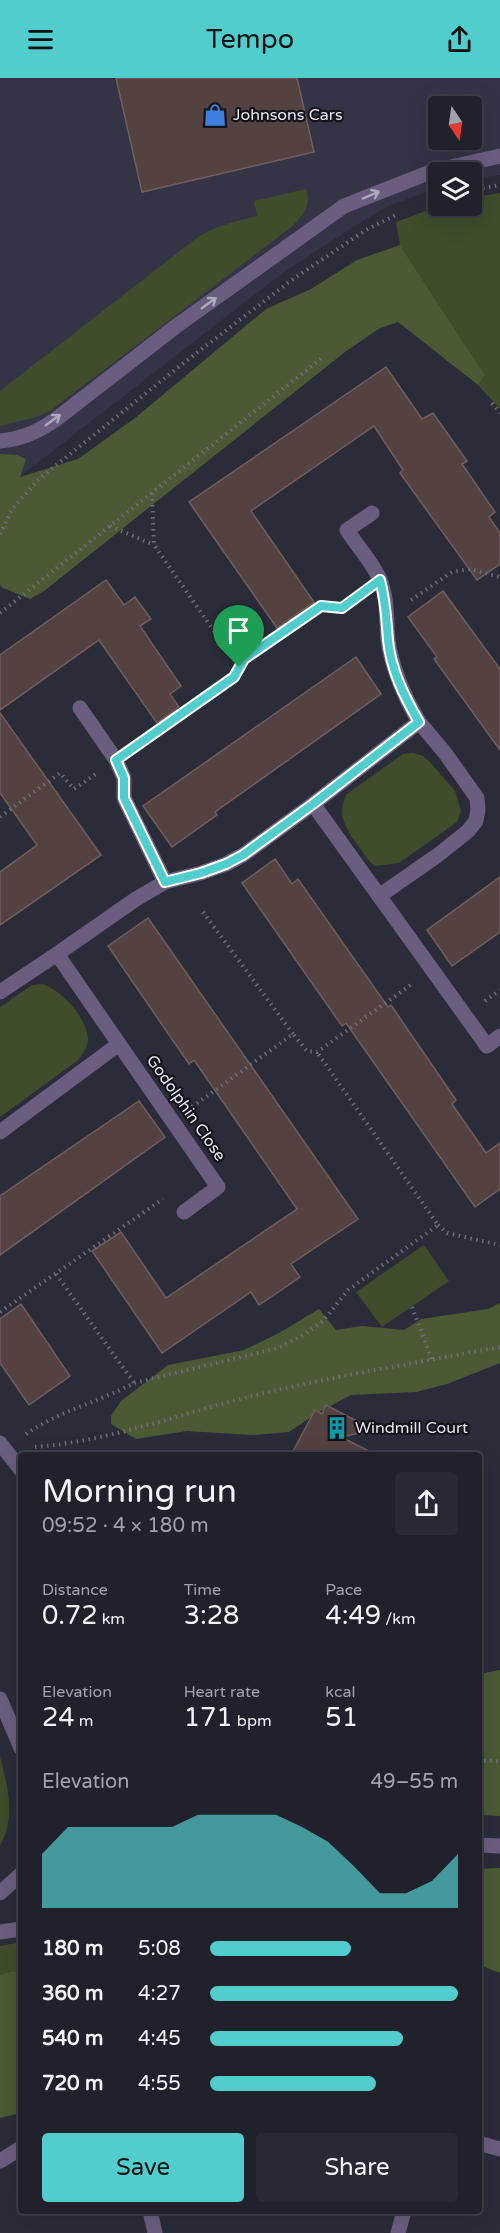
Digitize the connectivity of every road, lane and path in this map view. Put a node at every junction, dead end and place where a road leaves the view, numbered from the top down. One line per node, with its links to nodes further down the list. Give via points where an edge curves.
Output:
1 (500, 156): 6 (street, one-way to 1, via 35,433 344,206 433,171)
2 (404, 212): 10 (path, via 366,231 293,279 181,365 30,487 12,509)
3 (322, 358): 7 (path)
4 (492, 403): 5 (path)
5 (500, 413)
6 (0, 441)
7 (152, 493): 9 (path); 11 (path)
8 (372, 513): 13 (street, via 347,530)
9 (110, 526): 11 (path); 15 (path)
10 (0, 534)
11 (154, 545): 16 (path)
12 (500, 577): 14 (path, via 470,569 452,572 408,602)
13 (380, 580): 14 (street); 16 (path, via 342,608 321,606 244,659)
14 (386, 605): 18 (street, via 388,641 395,669 402,693)
15 (0, 613)
16 (239, 667): 19 (path, via 234,677)
17 (80, 708): 19 (street)
18 (419, 722): 20 (street); 23 (street, via 477,798 476,821 438,855)
19 (116, 760): 21 (path, via 74,789 60,773); 22 (street, via 124,778 124,798)
20 (313, 804): 22 (street, via 226,864); 23 (street)
21 (0, 817)
22 (165, 882): 25 (street)
23 (380, 896): 26 (street)
24 (203, 912): 28 (path)
25 (57, 954): 27 (street); 30 (street, Godolphin Close)
26 (432, 970): 29 (street, via 487,1046); 31 (path)
27 (0, 992)
28 (293, 1034): 31 (path, via 307,1051); 32 (path)
29 (500, 1036)
30 (119, 1044): 32 (street, Godolphin Close); 33 (street)
31 (317, 1052): 35 (path)
32 (173, 1121): 34 (street, Godolphin Close, via 218,1187)
33 (0, 1132)
34 (184, 1212): 39 (path, via 162,1198)
35 (438, 1225): 36 (path, via 447,1233); 37 (path)
36 (500, 1245)
37 (387, 1263): 38 (path); 44 (path, via 348,1290 323,1321 278,1348)
38 (391, 1268)
39 (56, 1274): 41 (path); 44 (path)
40 (412, 1307): 43 (path)
41 (0, 1312)
42 (500, 1347): 43 (path)
43 (432, 1360): 45 (path, via 242,1399 80,1443)
44 (134, 1383): 45 (path, via 61,1414)
45 (2, 1446): 46 (street)
46 (18, 1466)
47 (0, 1699): 48 (street)
48 (18, 1741)
49 (482, 1761): 50 (path)
50 (500, 1761)
51 (482, 1845): 52 (street)
52 (500, 1846)
53 (18, 1877): 54 (street)
54 (0, 1893)
55 (18, 1929): 56 (street)
56 (0, 1932)
57 (482, 2144): 58 (street)
58 (500, 2149)
59 (18, 2150): 60 (street)
60 (0, 2161)
61 (151, 2214): 63 (street)
62 (403, 2214): 64 (street)
63 (155, 2233)
64 (398, 2233)

